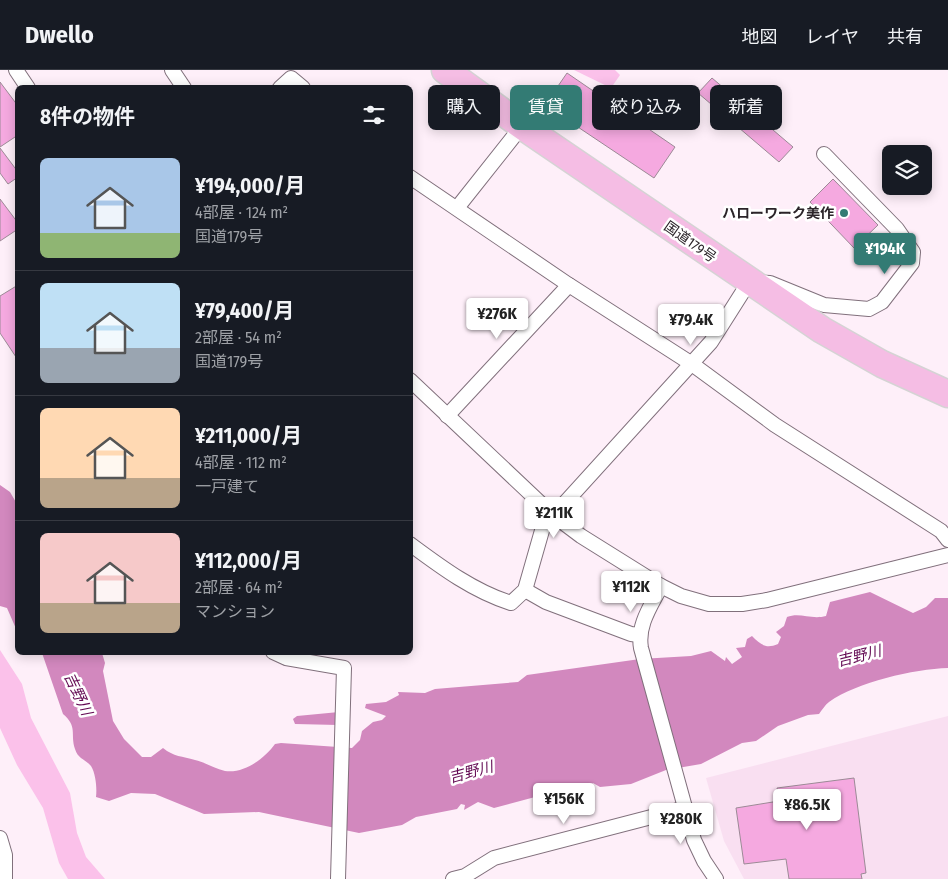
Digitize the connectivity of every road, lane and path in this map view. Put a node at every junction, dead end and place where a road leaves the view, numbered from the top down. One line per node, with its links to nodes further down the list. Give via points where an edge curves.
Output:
1 (16, 70): 4 (street)
2 (172, 70): 5 (street)
3 (445, 70): 8 (highway, 国道179号)
4 (26, 85)
5 (182, 85)
6 (283, 85): 7 (street, via 291,78)
7 (299, 85)
8 (510, 117)
9 (519, 130): 13 (street)
10 (528, 130): 14 (highway, 国道179号)
11 (824, 154): 14 (street, via 897,229 912,252 912,262 882,302 869,309 824,305 776,285)
12 (413, 179): 13 (street)
13 (457, 208): 15 (street)
14 (749, 282): 16 (street); 18 (highway, 国道179号, via 822,330 882,364)
15 (569, 285): 16 (street); 19 (street)
16 (692, 364): 20 (street); 21 (street, via 775,425 942,531)
17 (413, 383): 19 (street)
18 (948, 394)
19 (447, 416): 20 (street)
20 (553, 515): 24 (street); 25 (street, via 538,540)
21 (948, 540)
22 (413, 546): 25 (street, via 448,573 498,599 511,603)
23 (948, 555): 24 (street, via 742,604 709,604)
24 (661, 586): 26 (street, via 643,620)
25 (525, 590): 26 (street, via 546,602 631,634)
26 (640, 642): 28 (street)
27 (280, 655): 31 (street, via 344,668)
28 (686, 808): 32 (street, via 494,858 465,876); 33 (street, via 694,840)
29 (0, 838): 30 (street, via 5,855)
30 (5, 879)
31 (338, 879)
32 (453, 879)
33 (716, 879)

